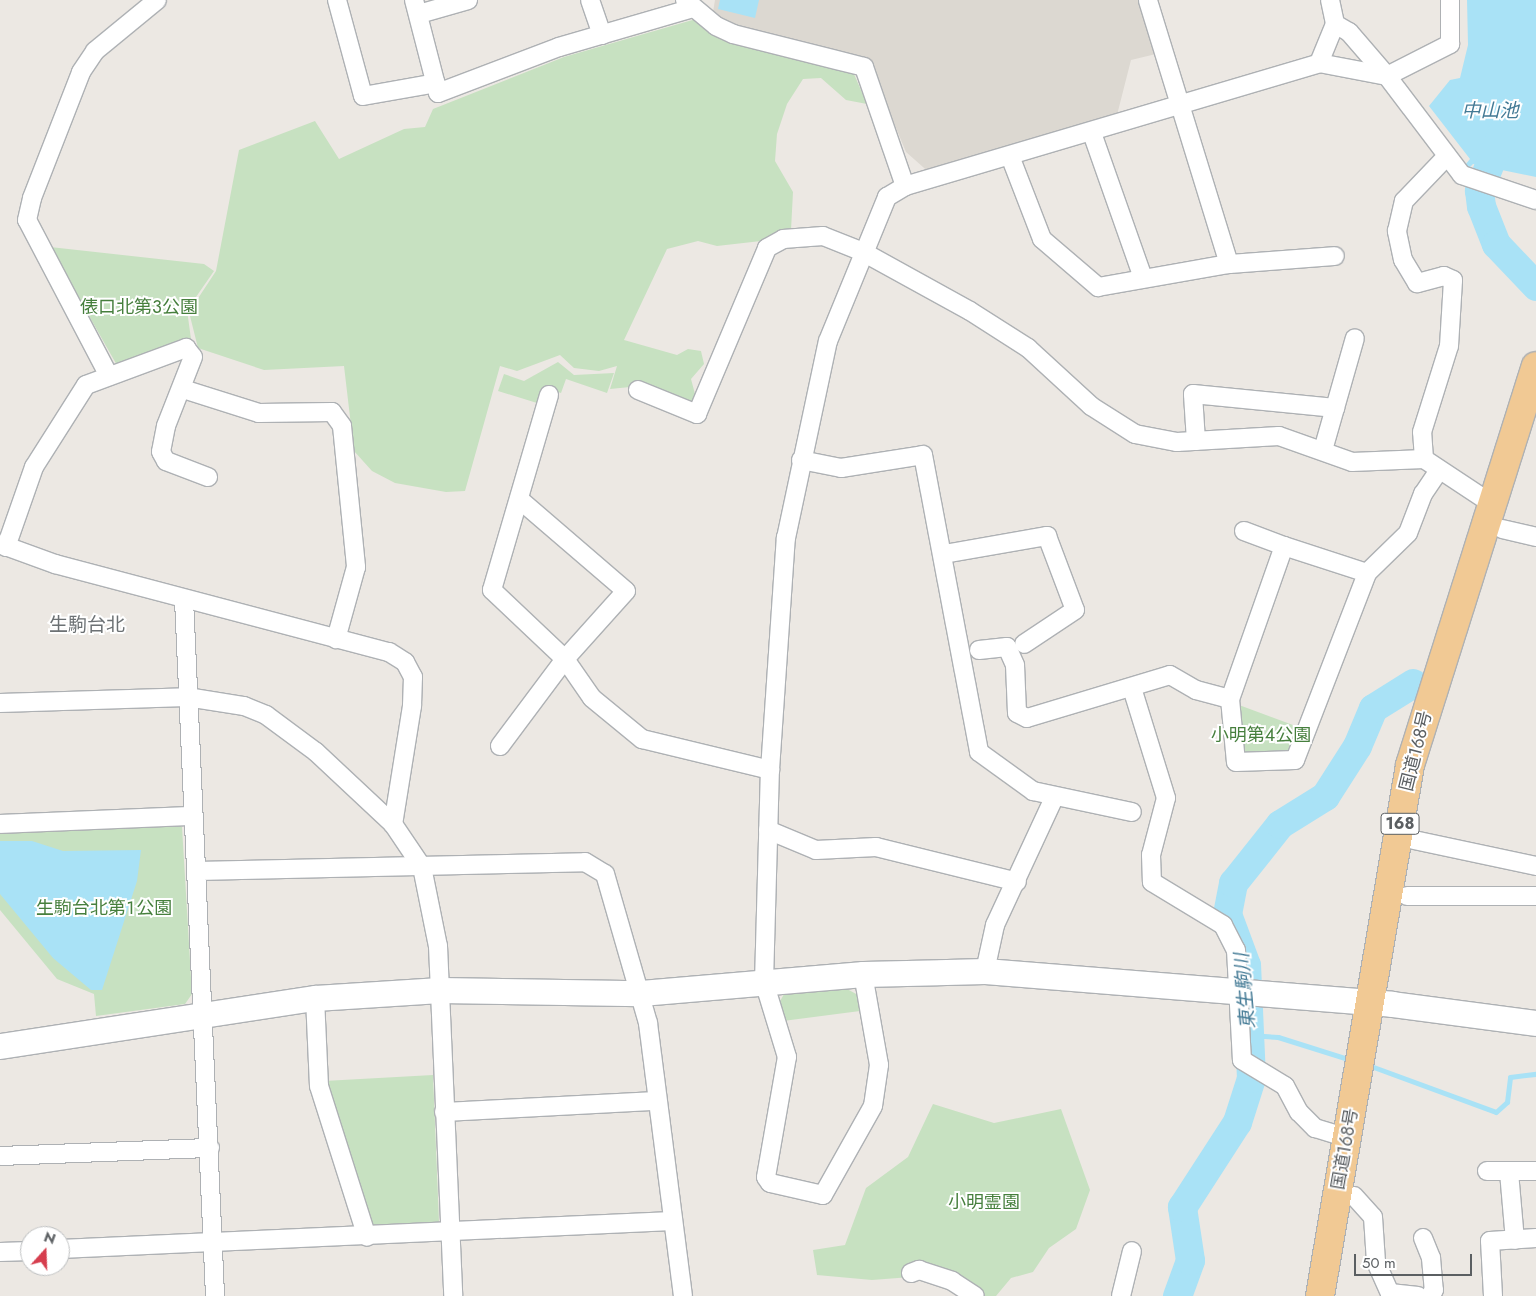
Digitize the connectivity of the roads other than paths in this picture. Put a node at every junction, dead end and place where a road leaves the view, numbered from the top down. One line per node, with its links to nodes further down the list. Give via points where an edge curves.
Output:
1 (157, 0): 27 (street, via 114,32 81,72 32,198 28,220)
2 (337, 0): 14 (street, via 363,96)
3 (468, 0): 9 (street)
4 (590, 0): 11 (street)
5 (1330, 0): 10 (street)
6 (1450, 0): 13 (street, via 1450,44)
7 (1151, 1): 15 (street)
8 (689, 4): 11 (street); 19 (street, via 733,34 864,67)
9 (416, 7): 14 (street)
10 (1335, 24): 12 (street); 13 (street, via 1349,32)
11 (602, 35): 14 (street, via 452,90 438,93)
12 (1319, 63): 13 (street); 15 (street)
13 (1386, 76): 18 (street)
14 (436, 84)
15 (1181, 104): 16 (street); 23 (street)
16 (1092, 133): 17 (street); 24 (street)
17 (1010, 156): 19 (street); 24 (street, via 1042,239 1062,260 1098,287)
18 (1447, 156): 20 (street, via 1462,175 1475,183); 35 (street, via 1404,201 1397,231 1404,260 1417,283 1444,276 1453,280 1449,346 1422,432)
19 (905, 186): 21 (street, via 887,197)
20 (1536, 200)
21 (863, 252): 29 (street, via 823,236 776,242 767,248 697,414); 33 (street, via 1028,348 1091,406 1135,434); 36 (street, via 828,341)
22 (1335, 256): 23 (street)
23 (1229, 264): 24 (street)
24 (1143, 278)
25 (1355, 338): 31 (street)
26 (1536, 366): 40 (highway, 国道168号 / 168)
27 (109, 376): 28 (street, via 186,348 193,357); 44 (street, via 86,385 50,436)
28 (183, 389): 38 (street, via 166,426 161,452 166,461); 49 (street, via 260,414 332,412 342,426 356,567)
29 (638, 390)
30 (549, 395): 39 (street)
31 (1335, 408): 33 (street, via 1193,394); 34 (street)
32 (1536, 424): 41 (highway, 国道168号 / 168)
33 (1196, 441): 34 (street, via 1279,436)
34 (1323, 450): 35 (street, via 1352,462)
35 (1424, 459): 37 (street)
36 (801, 460): 46 (street, via 841,468 923,455); 58 (street, via 786,538)
37 (1438, 472): 40 (street); 47 (street, via 1423,494 1408,533)
38 (208, 477)
39 (519, 499): 52 (street, via 492,590); 52 (street, via 626,591)
40 (1492, 504): 79 (highway, 国道168号 / 168, via 1410,764)
41 (1502, 529): 43 (street); 65 (highway, 国道168号 / 168, via 1432,751)
42 (1244, 531): 45 (street)
43 (1536, 537)
44 (3, 545): 48 (street)
45 (1284, 546): 47 (street); 55 (street)
46 (944, 554): 50 (street, via 1047,536 1075,610); 59 (street, via 980,752 1033,791)
47 (1367, 573): 55 (street, via 1294,760 1236,762)
48 (184, 598): 49 (street); 54 (street)
49 (336, 640): 63 (street, via 389,652 405,662 412,677 412,706)
50 (1024, 644)
51 (979, 650): 53 (street, via 1007,646 1016,665 1017,713 1026,718)
52 (565, 659): 57 (street); 58 (street, via 592,698 642,739)
53 (1132, 688): 55 (street, via 1170,676 1196,690); 76 (street, via 1166,798 1150,861 1152,882 1223,925 1236,950)
54 (187, 697): 56 (street); 61 (street); 63 (street, via 244,706 266,715 316,752)
55 (1230, 699)
56 (0, 703)
57 (500, 746)
58 (770, 770): 64 (street)
59 (1054, 798): 60 (street); 69 (street)
60 (1132, 812)
61 (192, 816): 62 (street); 68 (street)
62 (0, 824)
63 (393, 824): 67 (street)
64 (768, 830): 69 (street, via 816,850 876,847); 74 (street)
65 (1414, 840): 66 (street); 70 (highway, 国道168号 / 168)
66 (1536, 866)
67 (422, 867): 68 (street); 75 (street, via 437,937); 77 (street, via 585,862 605,874)
68 (197, 871): 80 (street)
69 (1017, 882): 72 (street, via 995,925)
70 (1407, 896): 71 (street); 79 (highway, 国道168号 / 168)
71 (1536, 896)
72 (985, 971): 73 (street); 76 (street)
73 (863, 974): 74 (street); 74 (street, via 879,1065 873,1106 823,1195 770,1183 766,1177 787,1057)
74 (764, 982): 77 (street)
75 (440, 990): 77 (street); 78 (street); 84 (street)
76 (1239, 992): 79 (street); 85 (street, via 1242,1060 1285,1086 1299,1112 1314,1128)
77 (641, 993): 83 (street)
78 (315, 998): 80 (street); 94 (street, via 319,1086)
79 (1382, 1004): 81 (street); 85 (highway, 国道168号 / 168); 91 (highway, 国道168号 / 168)
80 (202, 1015): 82 (street); 86 (street)
81 (1536, 1023)
82 (0, 1046)
83 (657, 1101): 84 (street); 92 (street)
84 (444, 1112): 93 (street)
85 (1346, 1138): 109 (highway, 国道168号 / 168)
86 (210, 1148): 87 (street); 98 (street)
87 (0, 1156)
88 (1536, 1170): 90 (street)
89 (1487, 1172): 90 (street)
90 (1509, 1172): 97 (street)
91 (1354, 1196): 110 (highway, 国道168号 / 168); 111 (street, via 1373,1217 1376,1262 1390,1293)
92 (672, 1220): 93 (street); 106 (street)
93 (451, 1232): 94 (street); 105 (street)
94 (367, 1237): 98 (street)
95 (1423, 1238): 112 (street, via 1431,1258 1434,1290)
96 (1536, 1238): 97 (street)
97 (1514, 1240): 113 (street, via 1490,1241)
98 (213, 1244): 99 (street); 104 (street)
99 (70, 1250)
100 (20, 1251): 102 (street)
101 (1132, 1251): 108 (street)
102 (0, 1252)
103 (911, 1273): 107 (street, via 919,1270 952,1281)
104 (215, 1296)
105 (453, 1296)
106 (684, 1296)
107 (975, 1296)
108 (1121, 1296)
109 (1320, 1296)
110 (1338, 1296)
111 (1418, 1296)
112 (1430, 1296)
113 (1493, 1296)

